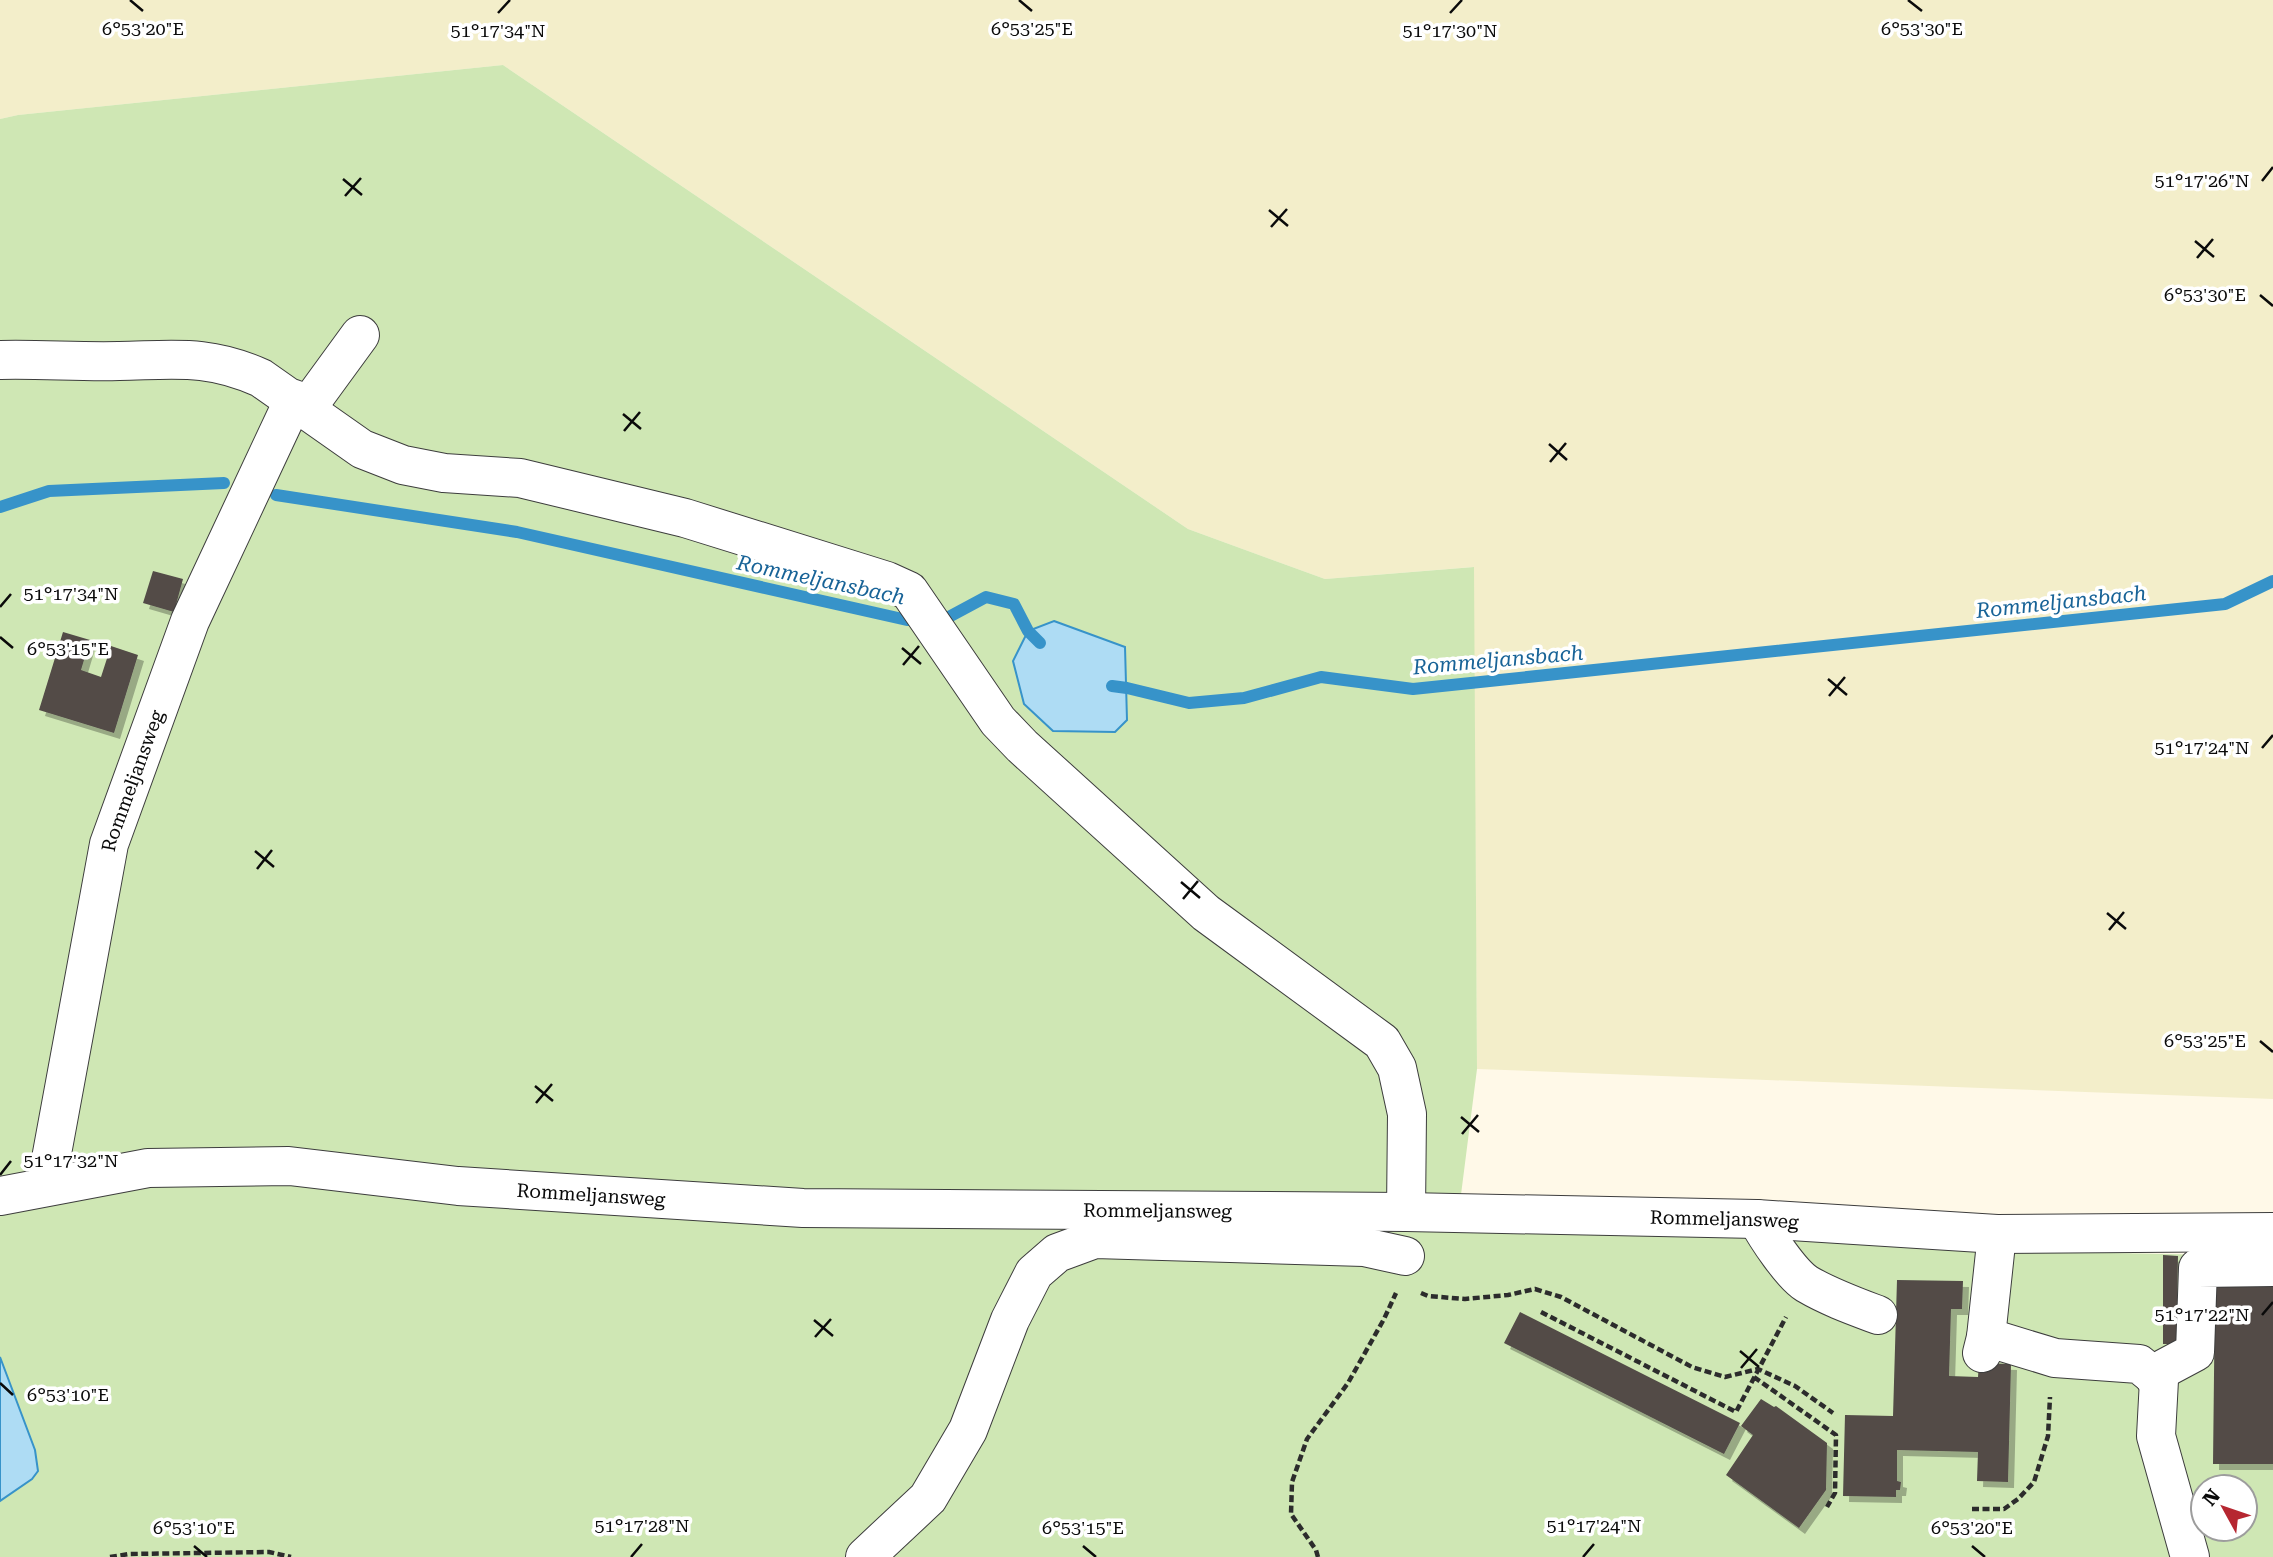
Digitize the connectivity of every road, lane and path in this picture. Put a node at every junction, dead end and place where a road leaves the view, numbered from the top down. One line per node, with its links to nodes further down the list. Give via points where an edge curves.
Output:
1 (360, 335): 3 (street, Rommeljansweg)
2 (0, 360): 3 (street, via 184,358 243,370)
3 (300, 404): 4 (street, Rommeljansweg, via 190,621 109,844); 6 (street, via 362,449 403,465 520,478 685,518 909,591 998,721 1022,746 1206,913 1382,1042 1397,1068 1407,1114)
4 (46, 1186): 5 (street, Rommeljansweg); 6 (street, Rommeljansweg, via 148,1168 289,1166 458,1186 803,1208)
5 (0, 1196)
6 (1406, 1212): 7 (street, Rommeljansweg)
7 (1757, 1219): 9 (street, Rommeljansweg); 12 (street, via 1766,1237)
8 (2273, 1231): 9 (street, Rommeljansweg)
9 (1997, 1234): 15 (street, via 1984,1345)
10 (1405, 1265): 16 (path, via 1415,1290 1428,1296 1465,1298 1535,1289 1561,1297 1692,1367 1725,1377); 25 (street, via 1364,1247 1096,1240 1057,1254 1034,1273 1010,1320 968,1430 928,1498); 26 (path, via 1384,1319 1348,1383 1307,1438 1292,1482 1291,1514)
11 (2273, 1267): 18 (street, via 2197,1268 2195,1352)
12 (1804, 1282): 14 (street); 16 (path)
13 (1541, 1312): 17 (path, via 1736,1412)
14 (1878, 1315)
15 (2055, 1358): 18 (street, via 2139,1364); 21 (path, via 2048,1436 2034,1482 2004,1509)
16 (1758, 1369): 17 (path); 19 (path, via 1795,1386)
17 (1754, 1377): 20 (path, via 1836,1435 1835,1493)
18 (2154, 1377): 22 (street, via 2159,1381 2156,1436)
19 (1833, 1413)
20 (1827, 1507)
21 (1972, 1510)
22 (2196, 1552)
23 (110, 1557): 24 (path, via 269,1552)
24 (291, 1557)
25 (865, 1557)
26 (1318, 1557)

